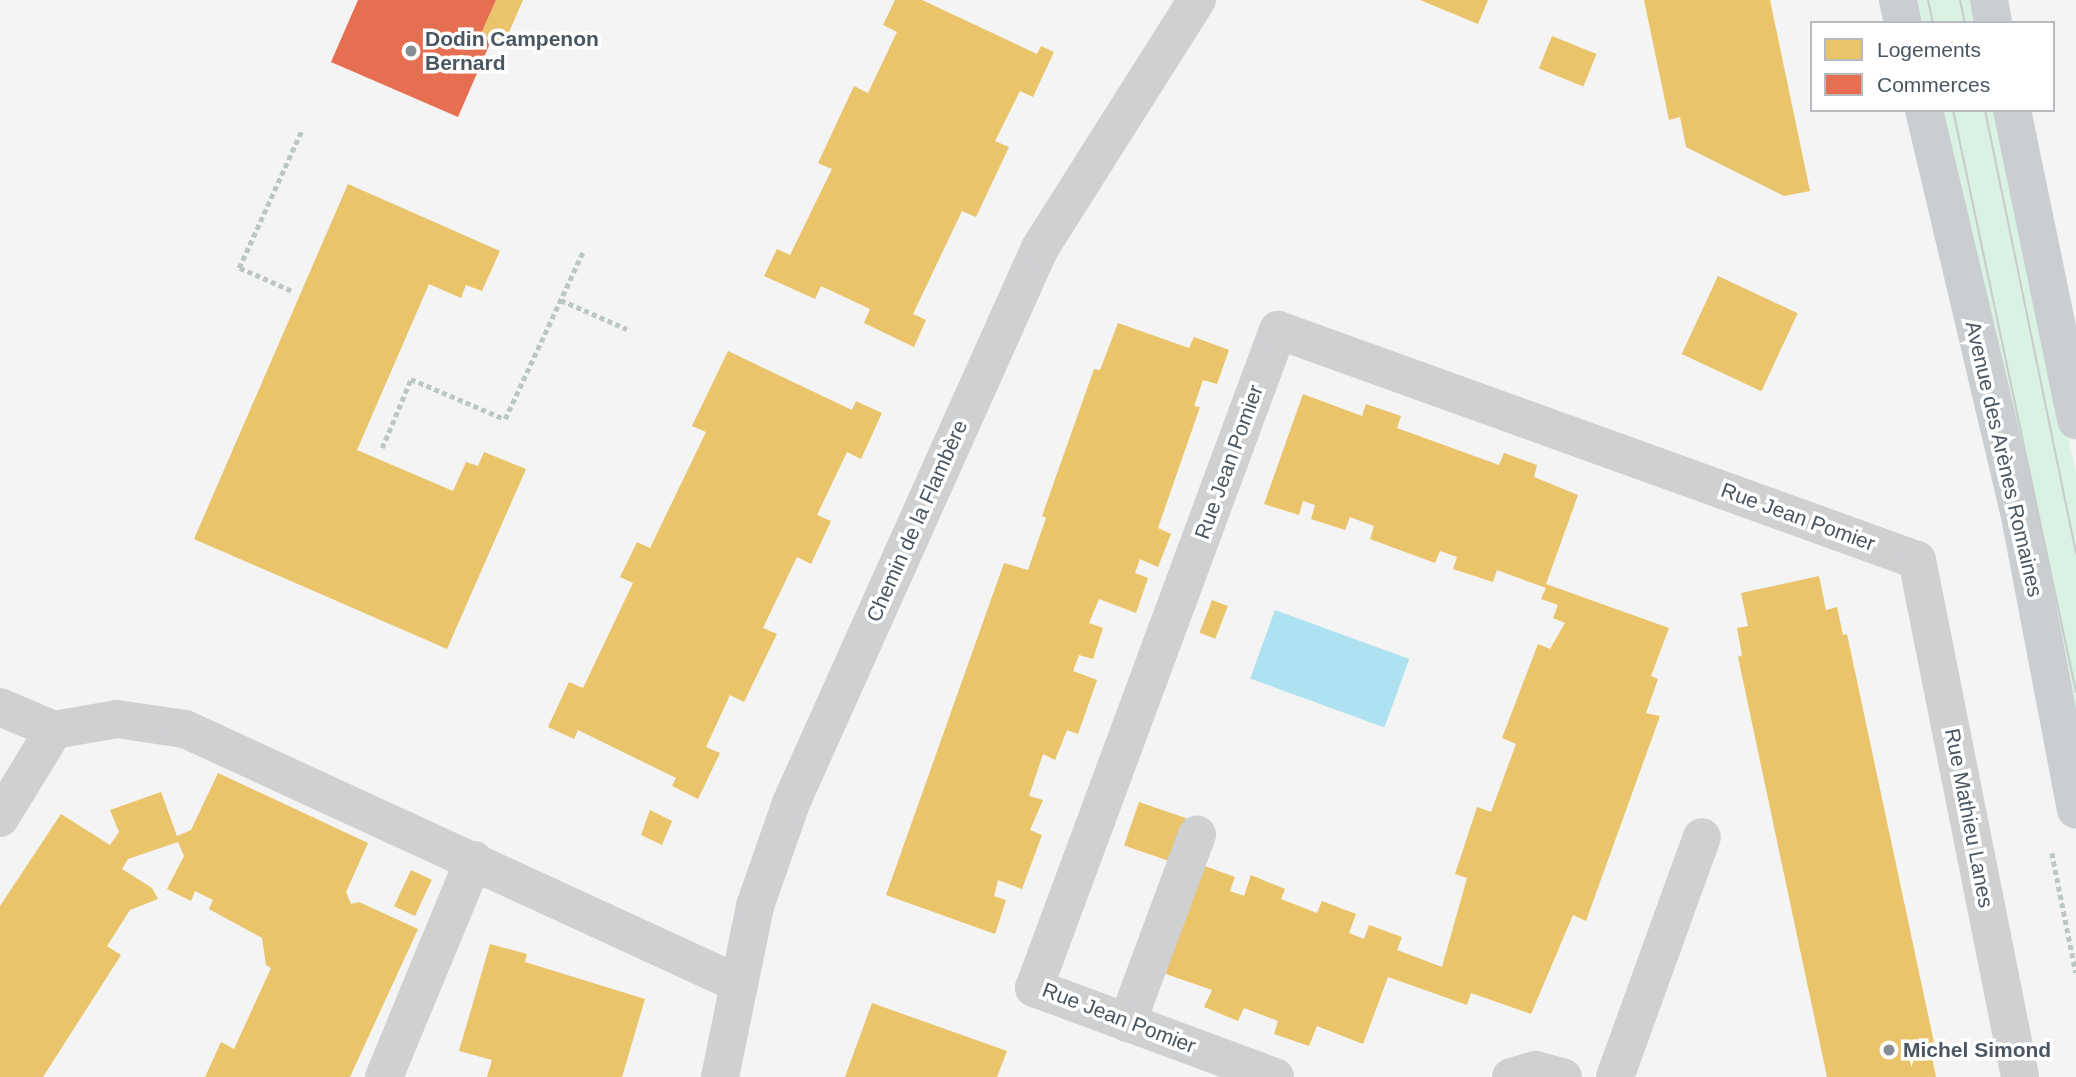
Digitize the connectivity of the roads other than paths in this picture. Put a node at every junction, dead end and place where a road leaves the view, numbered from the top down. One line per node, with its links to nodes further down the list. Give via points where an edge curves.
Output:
1 (1197, 0): 17 (street, Chemin de la Flambère, via 1040,248 791,803 755,906)
2 (1898, 0): 4 (main road)
3 (1989, 0): 5 (main road)
4 (1903, 21)
5 (1993, 21)
6 (1924, 112): 12 (main road, Avenue des Arènes Romaines, via 2019,511)
7 (2012, 112): 8 (main road)
8 (2076, 420)
9 (1917, 560): 18 (street, Rue Jean Pomier, via 1278,330 1034,988); 25 (street, Rue Mathieu Lanes)
10 (0, 707): 11 (street)
11 (54, 730): 13 (street); 16 (street, via 117,719 185,729)
12 (2076, 810)
13 (0, 818)
14 (1197, 835): 18 (street)
15 (1702, 837): 24 (street)
16 (474, 860): 17 (street); 19 (street)
17 (739, 984): 20 (street, Chemin de la Flambère)
18 (1127, 1023): 21 (street, Rue Jean Pomier)
19 (384, 1077)
20 (720, 1077)
21 (1275, 1077)
22 (1511, 1077): 23 (street, via 1536,1070)
23 (1563, 1077)
24 (1615, 1077)
25 (2021, 1077)

